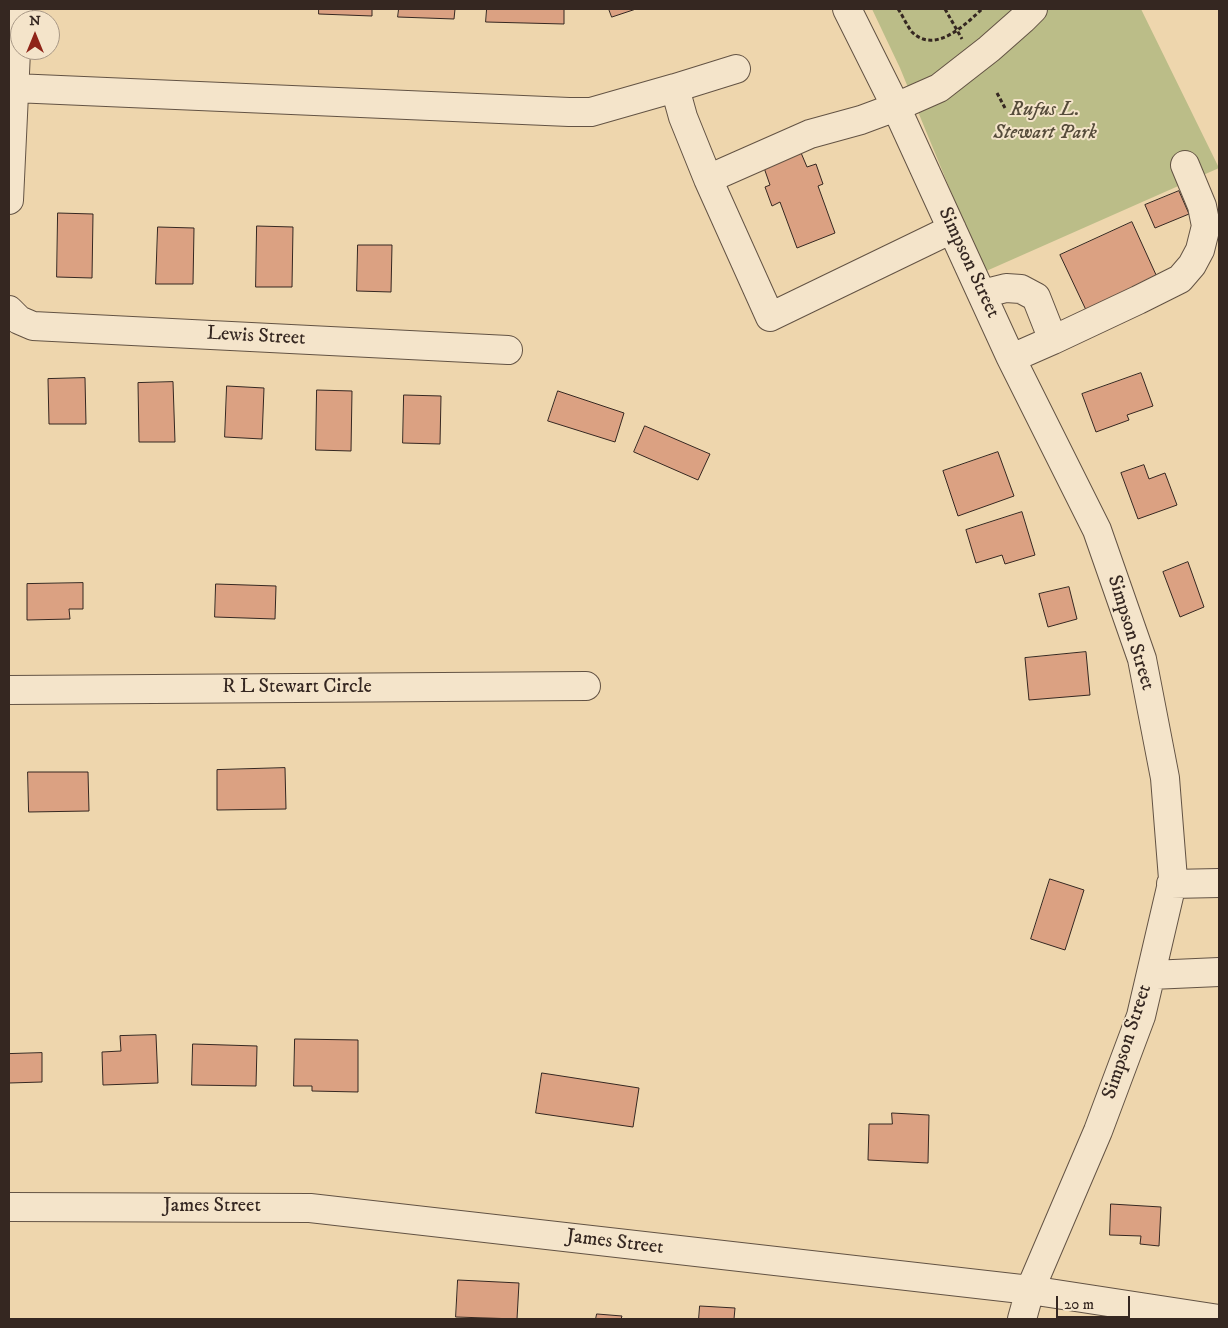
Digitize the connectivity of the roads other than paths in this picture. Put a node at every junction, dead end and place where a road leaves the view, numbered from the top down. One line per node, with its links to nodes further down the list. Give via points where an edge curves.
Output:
1 (18, 9): 5 (street)
2 (847, 9): 7 (street, Simpson Street)
3 (1033, 9): 7 (street, via 940,88)
4 (736, 69): 6 (street)
5 (14, 88): 6 (street, via 569,112 591,112); 10 (street)
6 (675, 88): 9 (street)
7 (896, 108): 9 (street, via 810,134); 11 (street, Simpson Street)
8 (1185, 165): 14 (street, via 1202,206 1206,226 1192,265 1180,279)
9 (708, 179): 11 (street, via 770,317)
10 (9, 200)
11 (952, 229): 12 (street, Simpson Street)
12 (982, 294): 14 (street, via 1006,288 1021,289 1036,298); 16 (street, Simpson Street)
13 (9, 310): 15 (street, Lewis Street, via 19,320 33,326)
14 (1053, 340): 16 (street)
15 (508, 350)
16 (1012, 358): 20 (street, Simpson Street, via 1097,530 1142,659 1165,778)
17 (586, 686): 18 (street, R L Stewart Circle)
18 (9, 690)
19 (1219, 882): 20 (street)
20 (1172, 884): 22 (street, Simpson Street)
21 (1219, 972): 22 (street)
22 (1150, 975): 24 (street, Simpson Street, via 1141,1016 1098,1131)
23 (9, 1207): 24 (street, James Street, via 310,1208)
24 (1030, 1290): 25 (street, Simpson Street); 26 (street, James Street)
25 (1022, 1319)
26 (1219, 1319)

